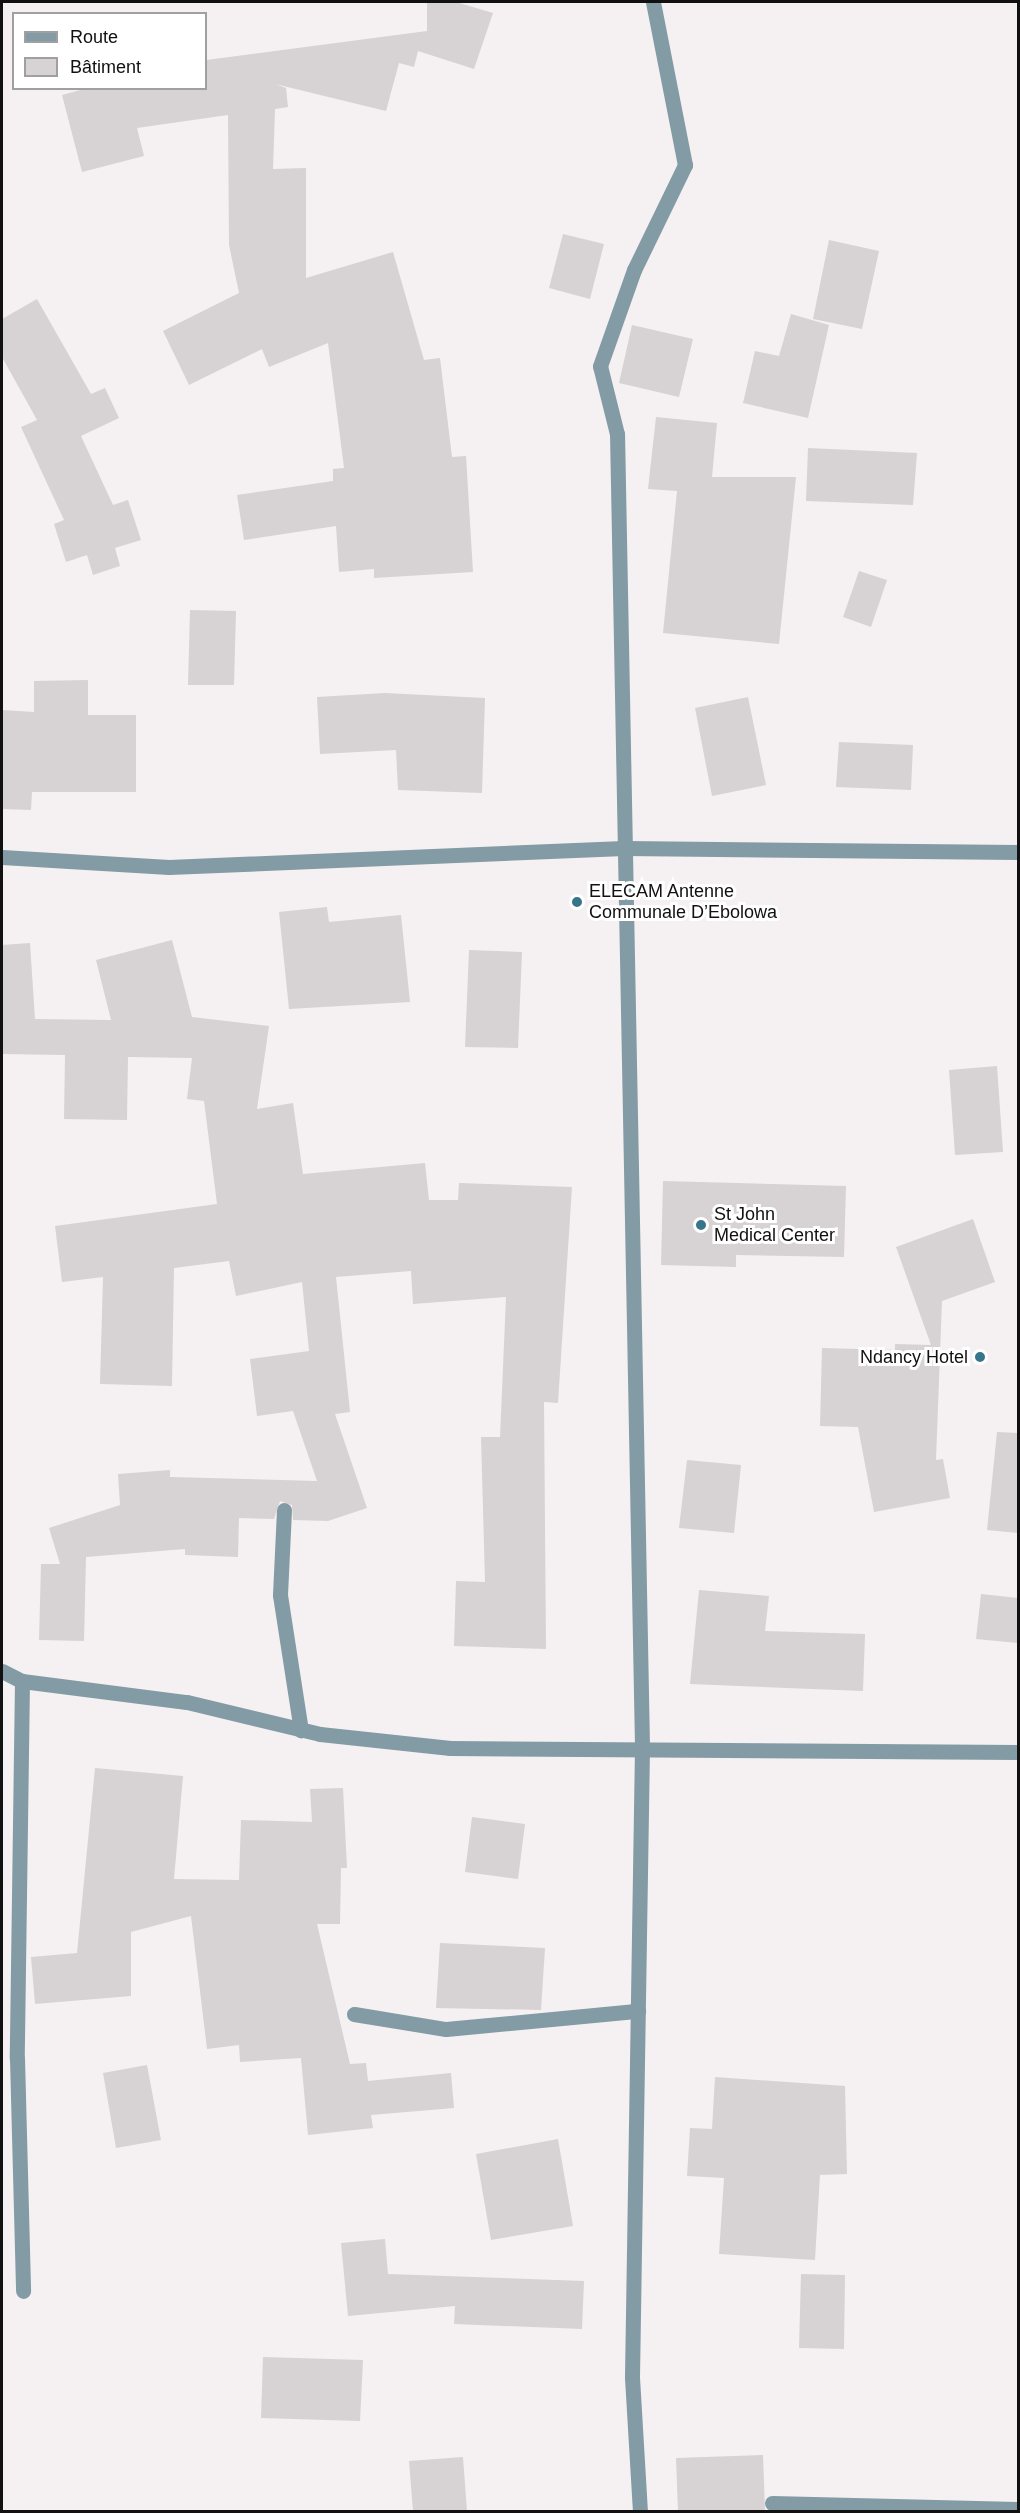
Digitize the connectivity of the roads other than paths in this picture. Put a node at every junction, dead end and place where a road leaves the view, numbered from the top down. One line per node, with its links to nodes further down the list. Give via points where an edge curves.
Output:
1 (653, 2): 2 (street, via 685,165 634,270 600,366 617,434)
2 (624, 848): 3 (street); 4 (street, via 169,867); 9 (street)
3 (1018, 852)
4 (2, 857)
5 (284, 1510): 8 (street, via 280,1595)
6 (2, 1671): 7 (street)
7 (22, 1681): 8 (street, via 187,1702); 13 (street, via 17,2058)
8 (301, 1730): 9 (street, via 450,1748)
9 (642, 1746): 10 (street); 11 (street)
10 (1018, 1752)
11 (638, 2011): 12 (street, via 446,2029); 16 (street, via 632,2378)
12 (354, 2014)
13 (23, 2291)
14 (772, 2503): 15 (street)
15 (1018, 2509)
16 (640, 2511)

